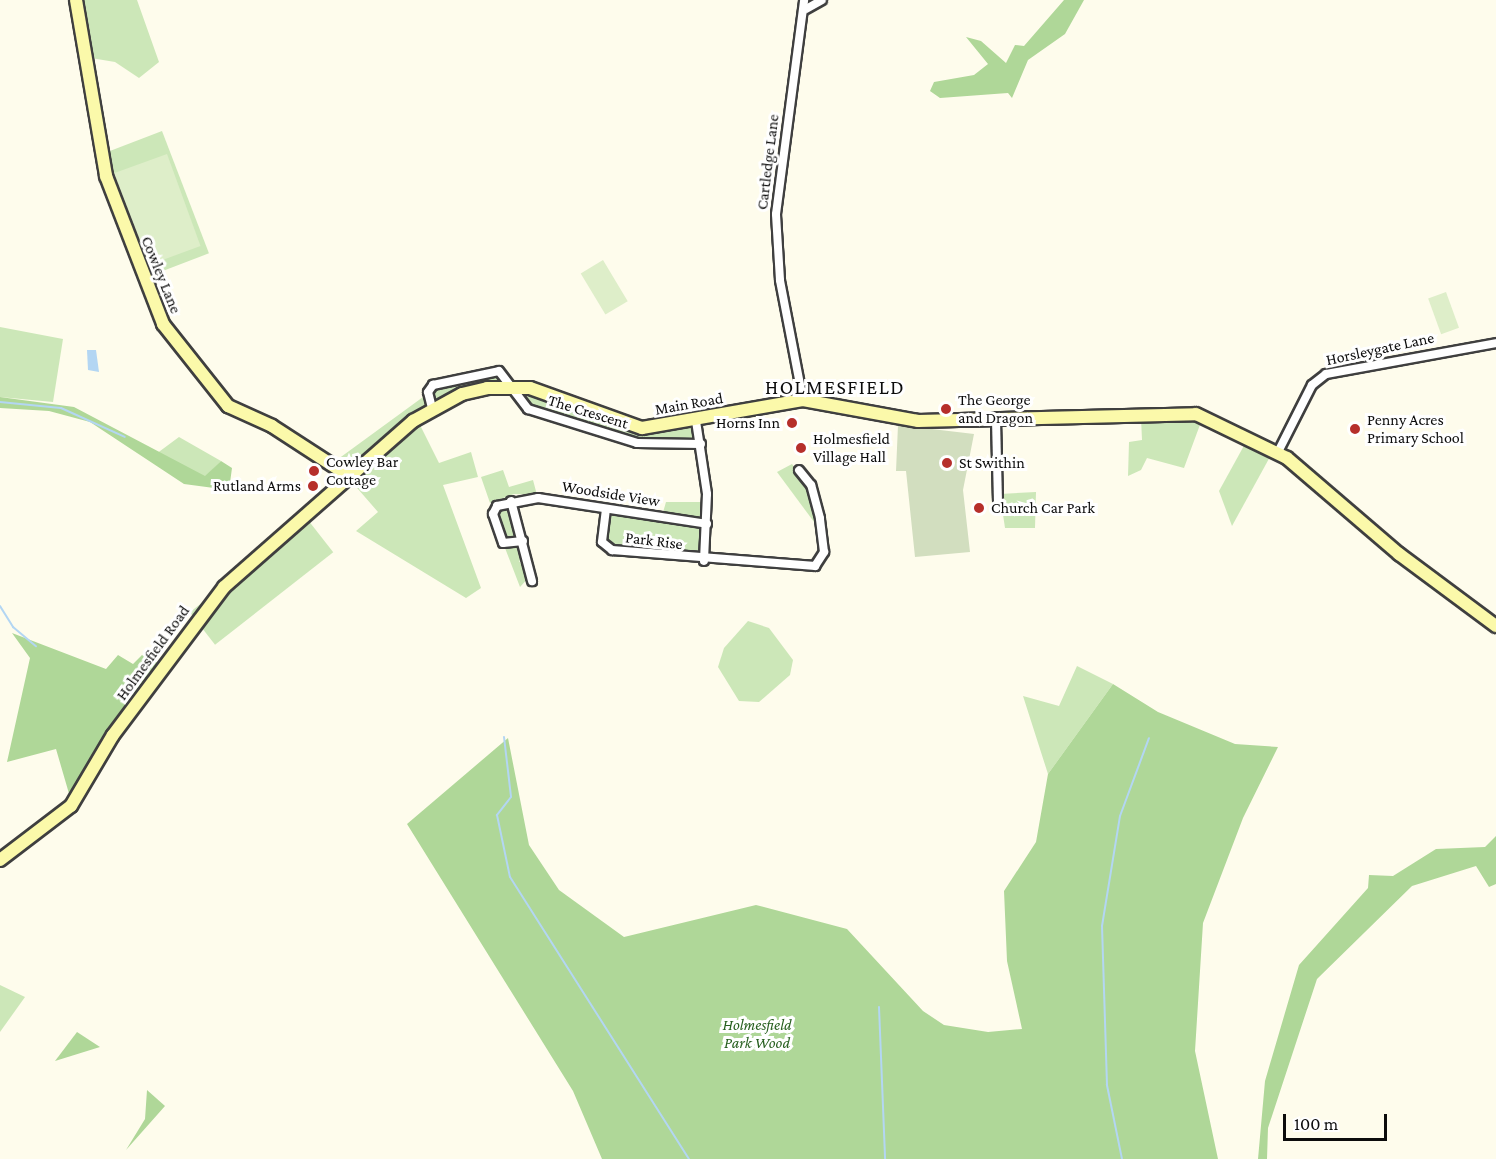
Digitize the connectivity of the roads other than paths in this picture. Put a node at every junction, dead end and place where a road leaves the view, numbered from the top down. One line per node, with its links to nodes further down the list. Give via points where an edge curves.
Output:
1 (76, 0): 13 (main road, Cowley Lane, via 106,176 163,324 228,406 272,426)
2 (822, 0): 3 (street)
3 (805, 5): 6 (street, Cartledge Lane, via 776,214 780,280)
4 (1496, 344): 11 (street, Horsleygate Lane, via 1326,374 1312,385)
5 (515, 386): 7 (main road, Main Road, via 462,394); 7 (street, Main Road, via 499,370 457,377 430,388); 9 (main road, Main Road, via 642,428); 10 (street, The Crescent, via 528,409 609,436 656,446)
6 (803, 400): 8 (main road, via 903,420); 9 (main road, Main Road)
7 (432, 408): 13 (main road, Main Road)
8 (996, 420): 11 (main road, via 1182,412 1210,418); 15 (street)
9 (696, 421): 10 (street)
10 (701, 444): 17 (street)
11 (1278, 452): 21 (main road, via 1399,554)
12 (799, 470): 19 (street, Park Rise, via 811,485 820,518 824,552 819,564)
13 (349, 476): 22 (main road, Holmesfield Road, via 224,587 112,735 71,806)
14 (511, 501): 16 (street, Woodside View, via 538,498); 18 (street); 18 (street, via 494,509 494,520 503,543)
15 (998, 501)
16 (606, 509): 17 (street, Woodside View); 19 (street, Park Rise, via 602,542 607,548)
17 (707, 524): 19 (street)
18 (523, 541): 20 (street)
19 (704, 561)
20 (532, 581)
21 (1496, 626)
22 (0, 860)

